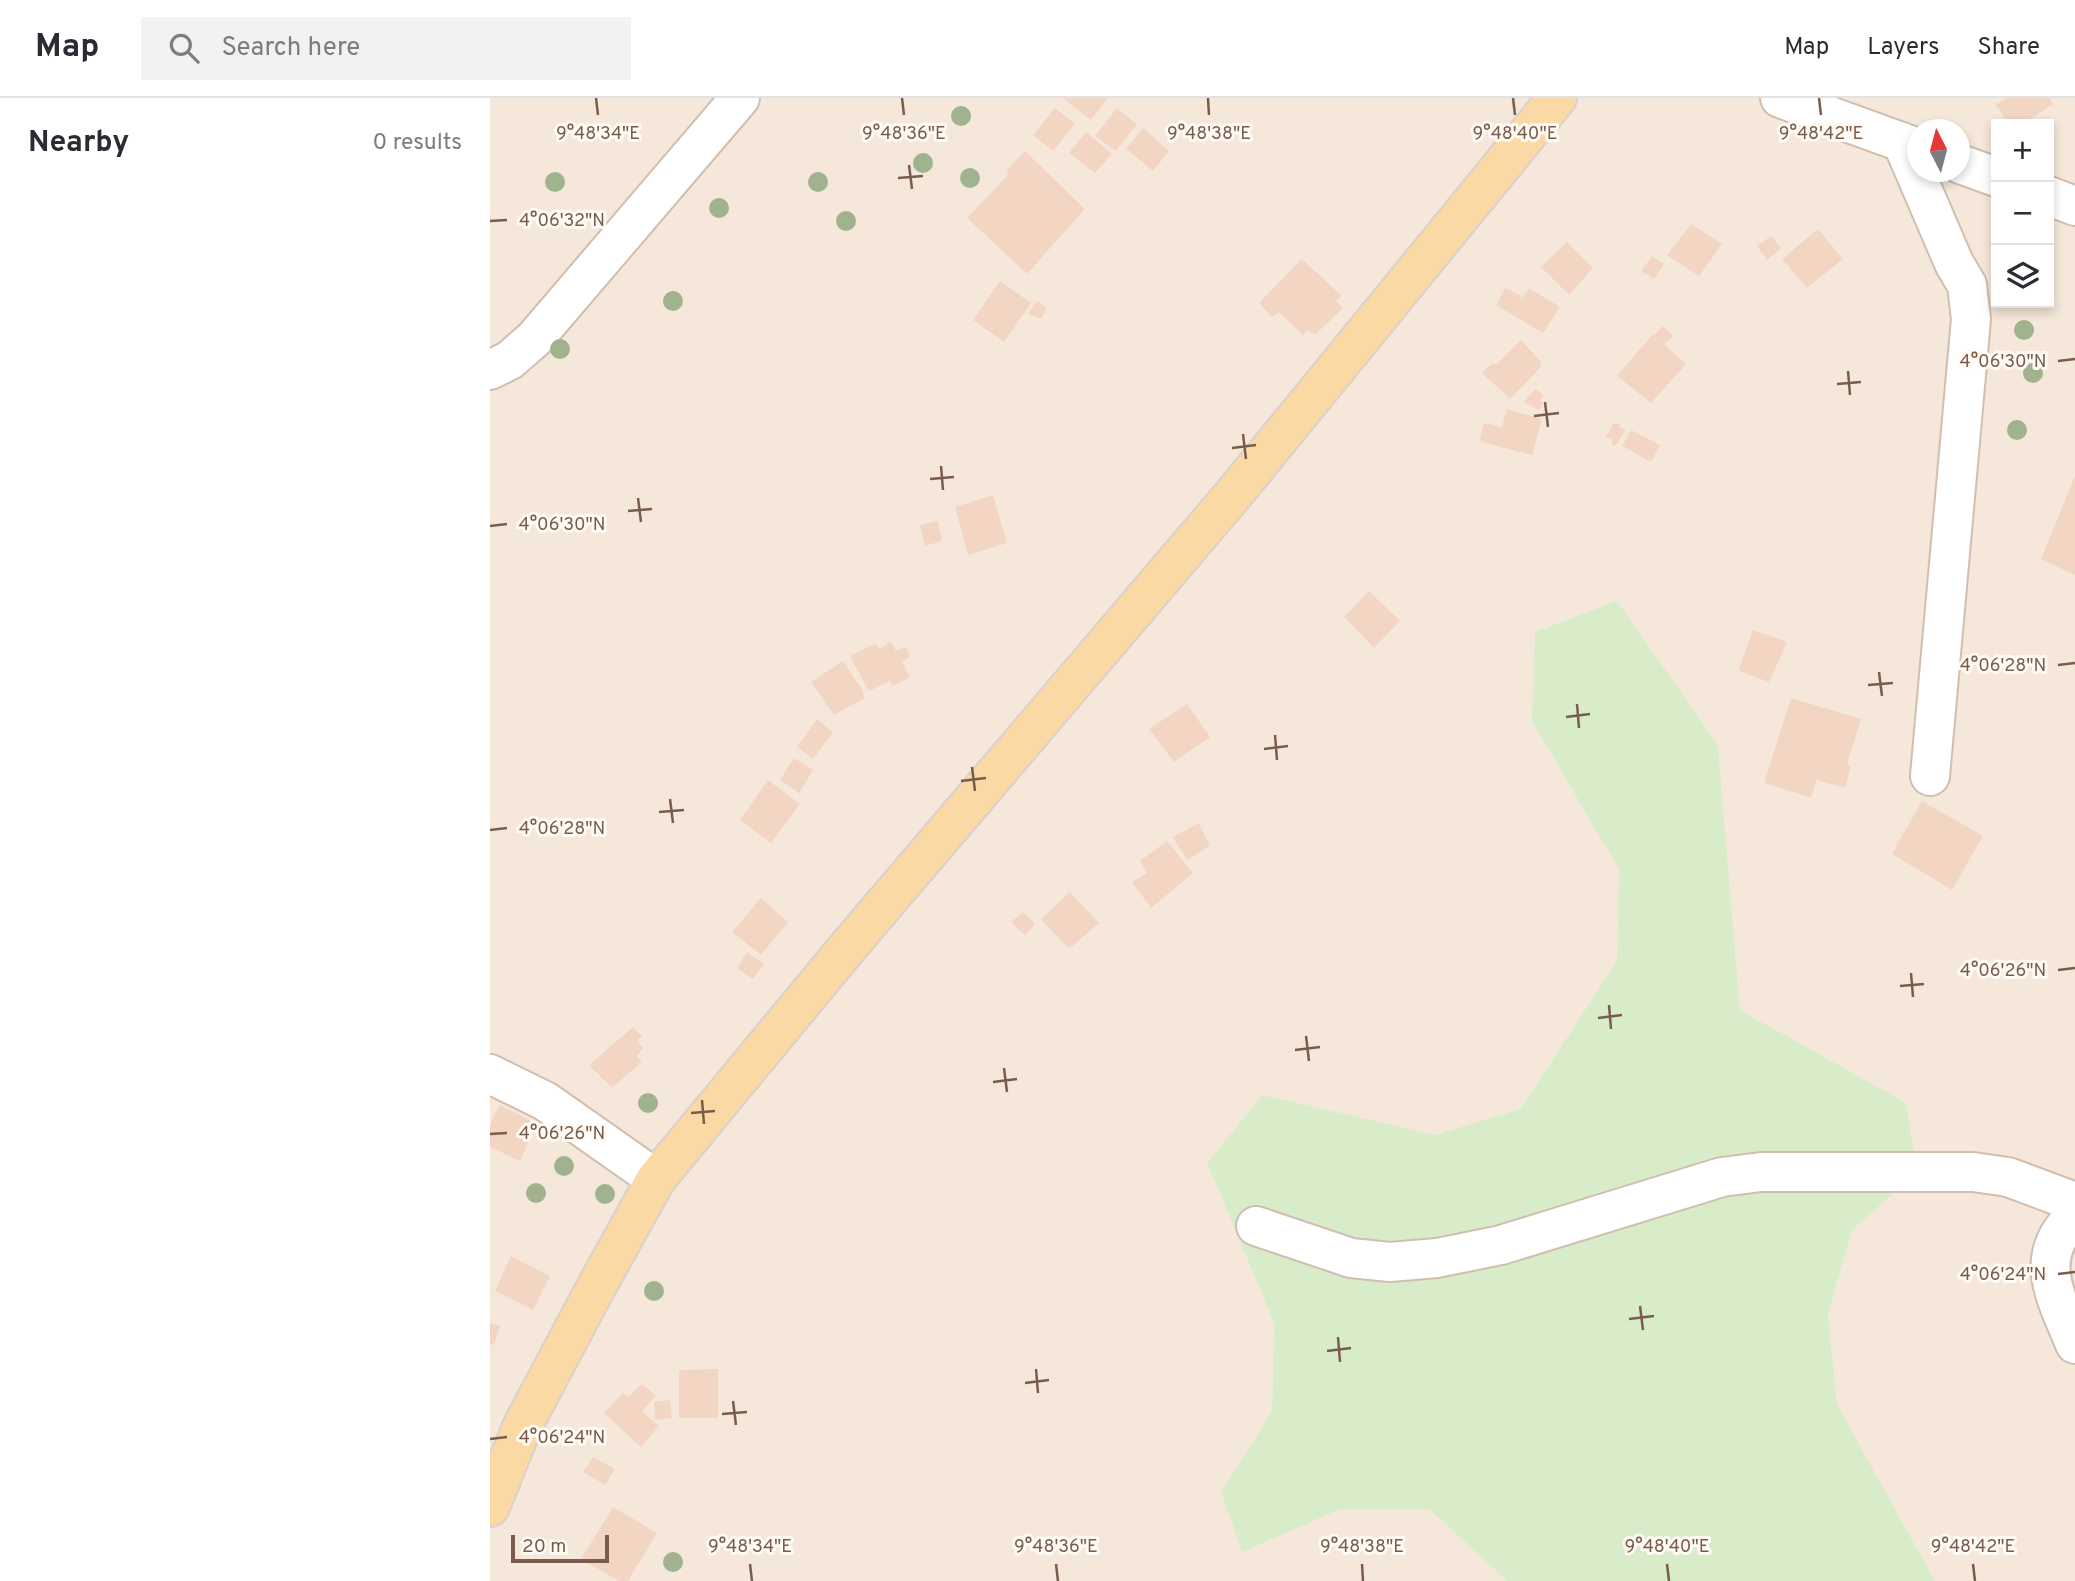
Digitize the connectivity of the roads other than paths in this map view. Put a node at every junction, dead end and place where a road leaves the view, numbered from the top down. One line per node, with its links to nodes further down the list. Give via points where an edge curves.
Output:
1 (740, 98): 10 (street, via 534,340)
2 (1558, 98): 13 (main road, via 1232,496)
3 (1780, 98): 4 (street)
4 (1907, 144)
5 (1970, 168): 6 (street)
6 (1991, 175)
7 (1924, 182): 11 (street, via 1967,285 1971,319)
8 (2054, 198): 9 (street)
9 (2075, 206)
10 (490, 370)
11 (1930, 776)
12 (490, 1074): 13 (street, via 545,1101)
13 (656, 1180): 18 (main road, via 522,1427)
14 (2075, 1202): 16 (street, via 2008,1177 1973,1172 1761,1172 1722,1177 1501,1245 1390,1262 1351,1258)
15 (2075, 1216): 17 (street, via 2051,1252 2052,1285)
16 (1256, 1226)
17 (2075, 1344)
18 (490, 1507)

